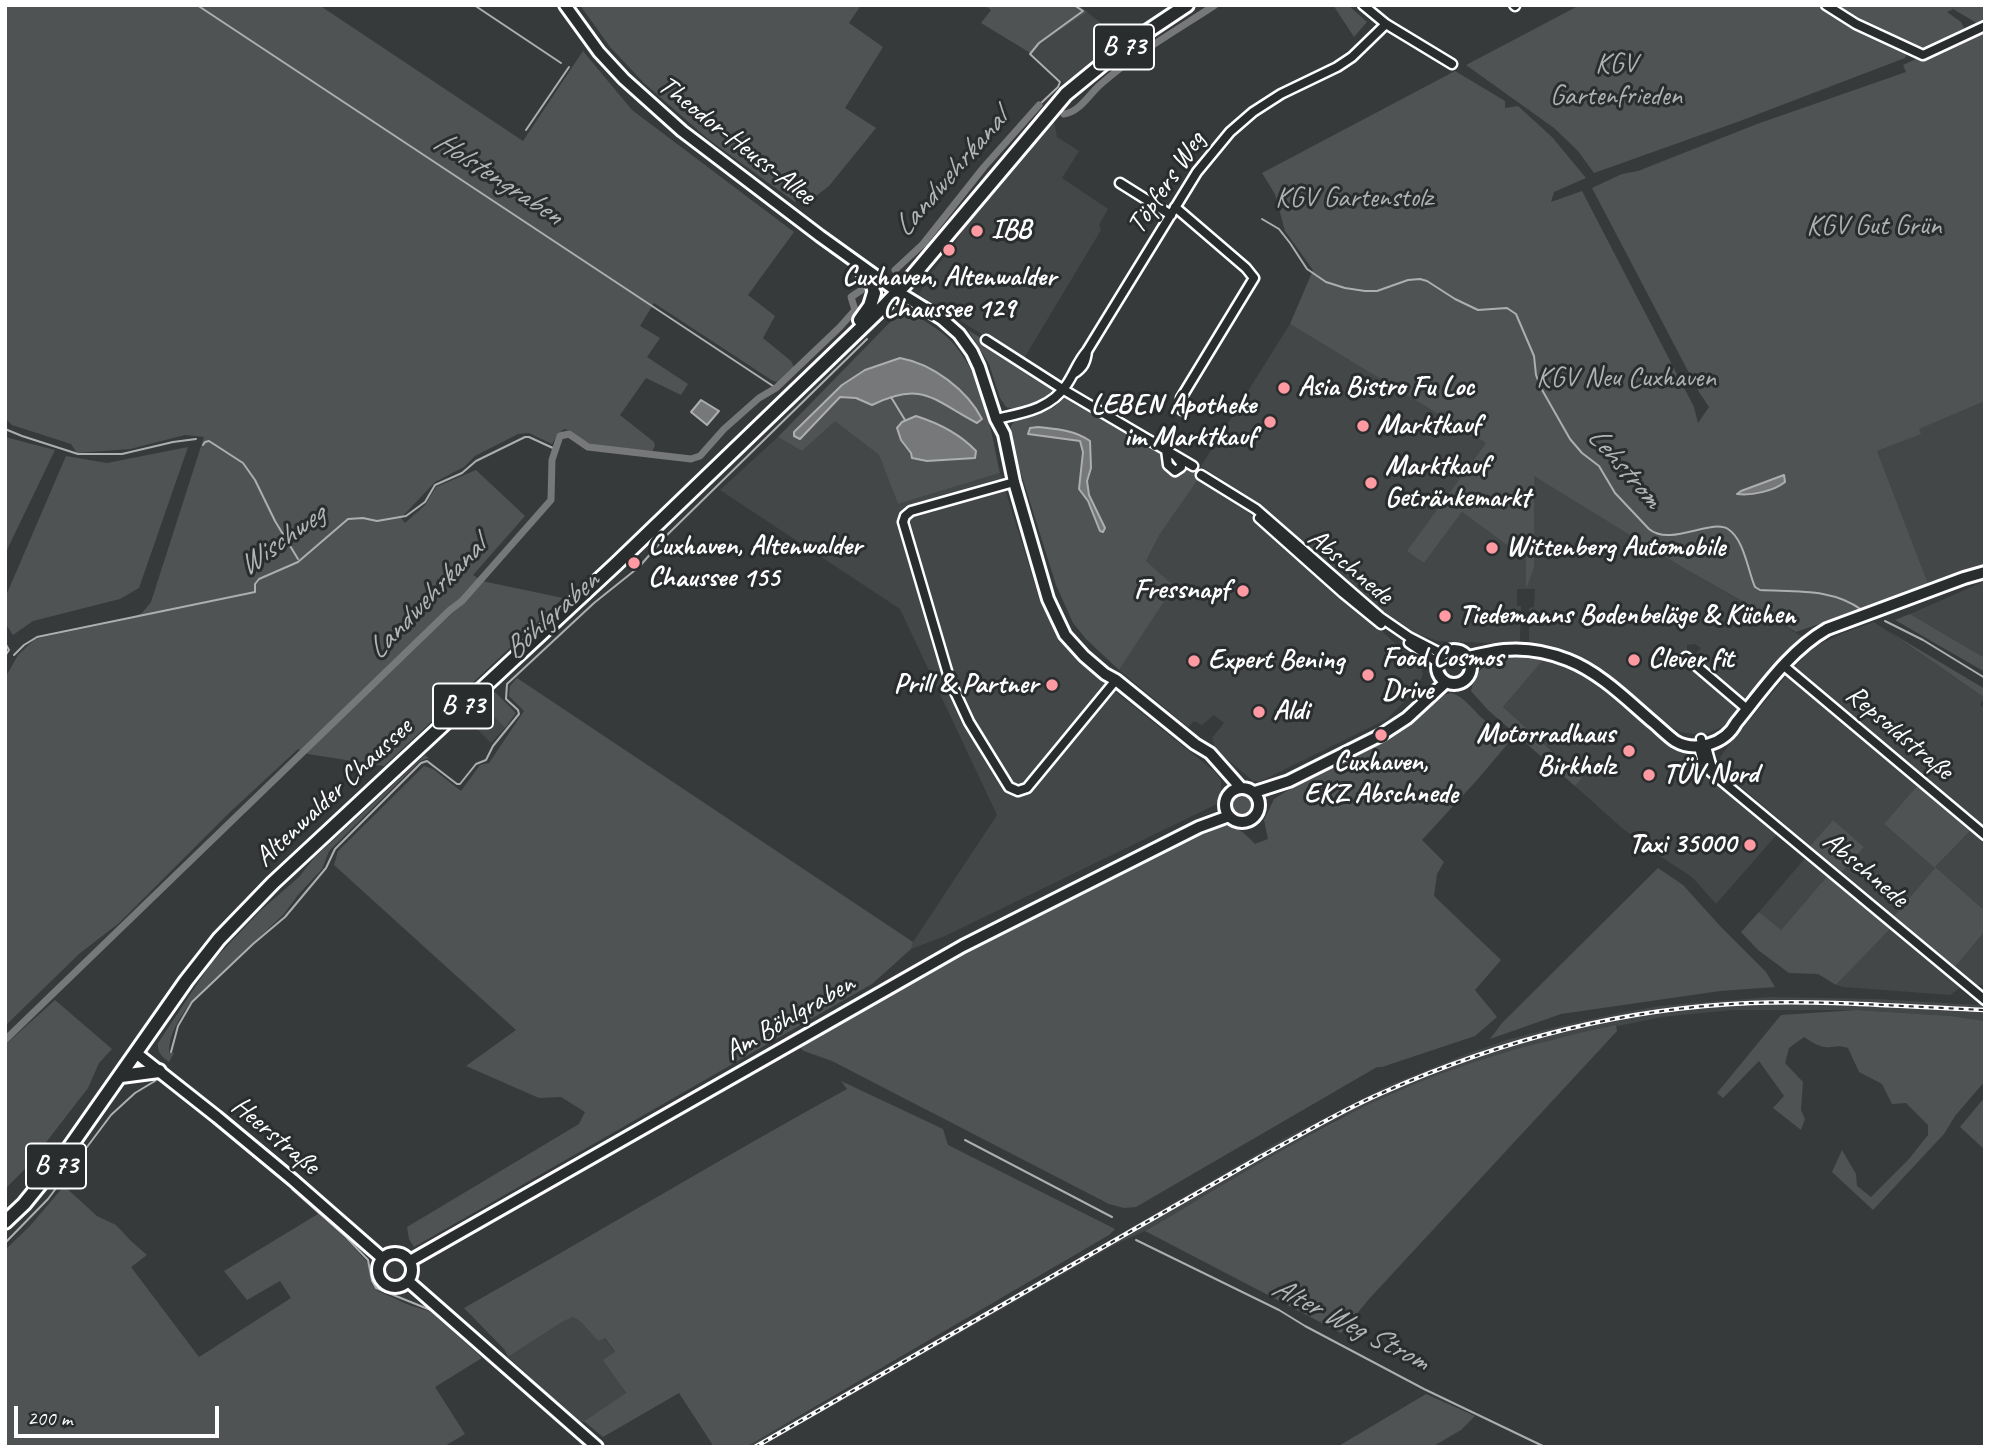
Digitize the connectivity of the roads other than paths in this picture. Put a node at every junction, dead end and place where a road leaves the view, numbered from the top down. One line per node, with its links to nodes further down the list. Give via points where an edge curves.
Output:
1 (565, 5): 10 (street, Theodor-Heuss-Allee, via 637,93 731,170)
2 (1187, 5): 11 (main road, Altenwalder Chaussee / B 73, via 1121,49 1066,94)
3 (1363, 5): 5 (street)
4 (1826, 5): 6 (street, via 1923,55)
5 (1386, 24): 7 (street); 9 (street, Töpfers Weg, via 1352,57 1281,94 1230,132)
6 (1985, 26)
7 (1452, 64)
8 (1120, 183): 9 (street)
9 (1173, 211): 15 (street, Töpfers Weg, via 1087,351 1081,370); 16 (street, via 1254,278 1181,398)
10 (855, 261): 11 (street, Theodor-Heuss-Allee); 12 (street)
11 (898, 292): 14 (main road, Altenwalder Chaussee / B 73); 17 (street, Theodor-Heuss-Allee, via 959,334 979,367)
12 (874, 293): 14 (main road, Altenwalder Chaussee / B 73, via 866,313)
13 (986, 340): 15 (street)
14 (835, 354): 40 (main road, Altenwalder Chaussee / B 73, via 273,883 219,939)
15 (1063, 390): 17 (street, Töpfers Weg, via 1044,407); 18 (street)
16 (1182, 411)
17 (996, 419): 22 (street, Theodor-Heuss-Allee, via 1004,434)
18 (1166, 450): 19 (street); 19 (street, via 1168,465 1175,471 1181,467)
19 (1177, 458): 20 (street)
20 (1193, 466)
21 (1201, 475): 26 (street, Abschnede, via 1256,509)
22 (1014, 482): 28 (street, Theodor-Heuss-Allee, via 1058,621); 28 (street, via 911,511 903,521 950,681 1009,787 1027,788)
23 (1985, 574): 27 (street, via 1827,629 1804,644)
24 (1686, 657): 31 (street)
25 (1469, 662): 26 (street, via 1458,651 1447,652); 29 (street, via 1470,672 1464,680); 32 (street, via 1518,651 1552,655 1609,685 1667,734)
26 (1439, 663): 29 (street); 30 (street)
27 (1784, 666): 31 (street); 38 (street, Repsoldstraße)
28 (1116, 680): 34 (street, via 1218,761)
29 (1446, 682): 30 (street)
30 (1419, 706): 33 (street, via 1381,735)
31 (1748, 709): 32 (street, via 1719,741)
32 (1702, 742): 39 (street, Abschnede, via 1716,776)
33 (1289, 781): 35 (street); 36 (street)
34 (1236, 790): 35 (street); 37 (street, via 1227,796)
35 (1255, 792): 36 (street)
36 (1260, 805): 37 (street, via 1250,820 1237,821)
37 (1227, 812): 45 (street, Am Böhlgraben, via 962,946)
38 (1985, 835)
39 (1985, 1000)
40 (136, 1053): 41 (street, Heerstraße); 42 (main road, Altenwalder Chaussee / B 73)
41 (159, 1071): 42 (main road); 44 (street, Heerstraße)
42 (121, 1076): 43 (main road, Altenwalder Chaussee / B 73, via 50,1174)
43 (5, 1222)
44 (382, 1258): 45 (street, via 396,1253); 46 (street, Heerstraße, via 378,1269 384,1283 395,1286)
45 (410, 1261): 46 (street)
46 (408, 1281): 47 (street, Heerstraße)
47 (597, 1447)

